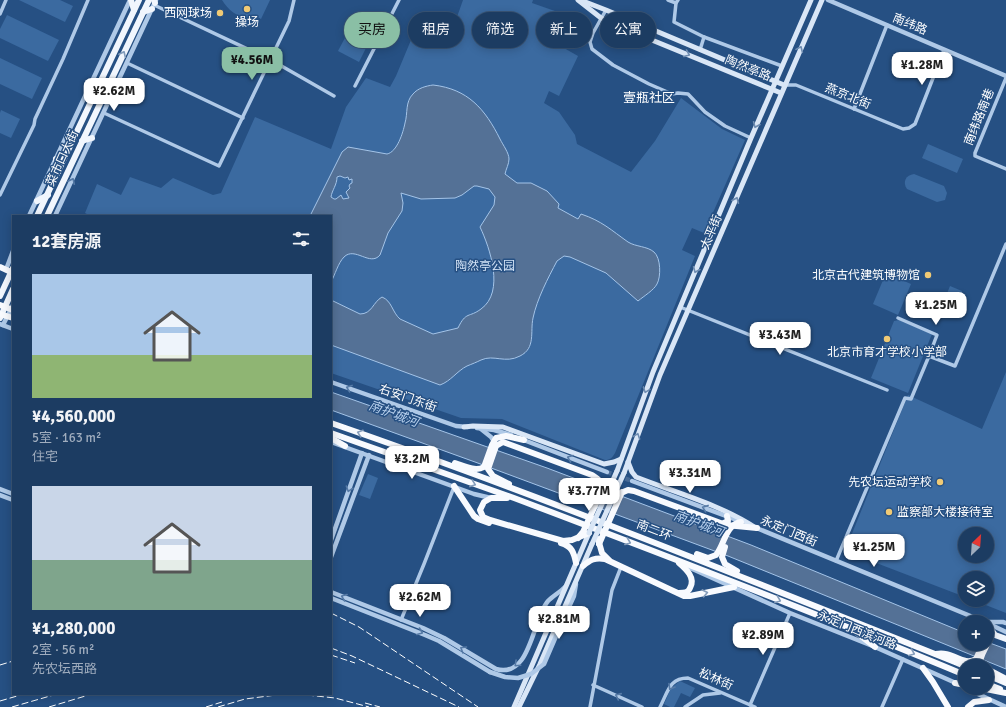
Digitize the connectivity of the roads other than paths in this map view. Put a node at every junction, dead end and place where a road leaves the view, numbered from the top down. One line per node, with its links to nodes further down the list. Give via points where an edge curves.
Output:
1 (6, 0): 18 (street)
2 (88, 0): 45 (street, via 34,125)
3 (131, 0): 15 (main road); 42 (street)
4 (139, 0): 15 (main road, 菜市口大街)
5 (149, 0): 17 (main road, 菜市口大街)
6 (294, 0): 26 (street, via 289,21)
7 (399, 0): 32 (street)
8 (579, 0): 16 (main road, 陶然亭路); 19 (main road, 陶然亭路)
9 (668, 0): 13 (street)
10 (812, 0): 28 (main road, 太平街)
11 (822, 0): 31 (main road, 太平街, one-way to 11)
12 (828, 0): 21 (street, 南纬路)
13 (677, 2): 22 (street, via 674,22)
14 (154, 3): 17 (main road); 26 (street); 27 (street)
15 (134, 10): 44 (main road, 菜市口大街)
16 (606, 10): 24 (main road, 陶然亭路)
17 (143, 12): 41 (main road, 菜市口大街, one-way to 17)
18 (0, 14)
19 (600, 17)
20 (600, 20): 40 (street, via 590,42 592,49 613,66 672,94 688,94 705,112 725,126)
21 (887, 25): 25 (street, 南纬路); 36 (street)
22 (704, 37): 24 (street); 28 (street)
23 (656, 41): 33 (main road, 陶然亭路, one-way to 33)
24 (700, 50): 30 (main road, 陶然亭路)
25 (944, 50): 29 (street, 南纬路); 36 (street, 燕京北街, via 915,124 909,128 903,129)
26 (271, 60): 35 (street); 38 (street)
27 (127, 63): 37 (street); 38 (street)
28 (782, 66): 30 (main road, 太平街)
29 (1006, 77): 43 (street, 南纬路南巷, via 975,153 975,156)
30 (775, 81): 31 (main road, 陶然亭路); 33 (main road, 太平街)
31 (784, 85): 34 (main road, 太平街); 36 (street, 燕京北街, via 796,85)
32 (355, 86)
33 (772, 89): 34 (main road, 陶然亭路); 40 (main road, 太平街, one-way to 40)
34 (781, 93): 59 (main road, 太平街, one-way to 34)
35 (334, 96)
36 (854, 109)
37 (104, 113): 38 (street, via 219,166); 39 (street)
38 (243, 118)
39 (92, 138): 41 (main road); 51 (street, one-way to 39)
40 (751, 138): 58 (main road, 太平街, one-way to 58)
41 (82, 141): 50 (main road, 菜市口大街)
42 (56, 159): 44 (main road); 47 (street)
43 (1006, 169)
44 (59, 171): 46 (main road, 菜市口大街)
45 (0, 195)
46 (48, 195): 47 (main road); 49 (main road, 菜市口大街)
47 (37, 201): 48 (street)
48 (30, 215)
49 (38, 215)
50 (47, 215)
51 (55, 215)
52 (1006, 244): 66 (street, via 955,366)
53 (12, 255): 54 (street)
54 (8, 269): 56 (main road)
55 (12, 293): 57 (main road)
56 (0, 296)
57 (9, 306): 61 (main road); 64 (street)
58 (680, 308): 59 (street); 80 (main road, 太平街, one-way to 80)
59 (688, 311): 68 (street); 81 (main road, 太平街, one-way to 59, via 660,375)
60 (0, 314): 62 (highway, bridge)
61 (0, 318)
62 (12, 318)
63 (898, 318): 66 (street, via 937,335)
64 (2, 325): 65 (street)
65 (12, 329)
66 (929, 356): 114 (street, via 912,399 905,398)
67 (332, 382): 70 (street, 右安门东街, one-way to 67)
68 (887, 390)
69 (332, 423): 82 (highway, 南二环, one-way to 69)
70 (464, 427): 71 (street, 右安门东街); 80 (main road, via 503,427 604,464)
71 (480, 428): 74 (street, 右安门东街); 76 (street)
72 (332, 433): 95 (highway, 南二环, one-way to 95)
73 (332, 439): 77 (highway)
74 (524, 440): 76 (highway, via 502,436); 84 (street, 右安门东街, one-way to 74)
75 (332, 442): 77 (street)
76 (494, 444): 83 (highway); 87 (highway, via 503,442 592,475)
77 (345, 446): 78 (street)
78 (362, 453): 79 (street); 106 (street, one-way to 106)
79 (369, 455): 86 (street); 110 (street)
80 (621, 459): 96 (main road, 太平街, bridge)
81 (628, 462): 93 (main road, 太平街, bridge); 102 (main road, via 636,477 724,510)
82 (444, 463): 83 (highway, via 455,463 479,470); 89 (highway, 南二环)
83 (486, 468): 89 (highway, via 493,476 507,482)
84 (607, 472)
85 (632, 482): 98 (street, one-way to 85)
86 (454, 486): 94 (street); 115 (highway, via 478,519 566,544 574,554); 127 (street)
87 (604, 486): 96 (highway, bridge); 107 (highway, bridge)
88 (0, 490): 91 (street)
89 (515, 490): 109 (highway, 南二环)
90 (622, 492): 93 (highway, bridge); 99 (highway, via 634,491); 108 (highway, bridge)
91 (12, 494)
92 (0, 496): 97 (street)
93 (614, 496): 105 (main road, 太平街, bridge)
94 (491, 498): 95 (highway); 107 (highway, via 481,506 481,513 486,519 563,541)
95 (513, 498): 113 (highway, 南二环, one-way to 113)
96 (605, 498): 103 (main road, 太平街, bridge)
97 (12, 500)
98 (727, 516): 99 (highway, via 727,522); 100 (street)
99 (720, 524): 101 (highway); 104 (highway)
100 (741, 524): 101 (highway); 102 (highway); 104 (highway)
101 (733, 526): 104 (highway)
102 (757, 528): 114 (street, 永定门西街)
103 (589, 533): 107 (highway, bridge); 115 (main road, 太平街)
104 (728, 533): 111 (highway)
105 (596, 535): 108 (highway, bridge); 116 (main road, 太平街, bridge)
106 (332, 537)
107 (578, 538)
108 (599, 544): 112 (highway, via 602,553)
109 (680, 552): 111 (highway, via 690,552 708,558); 119 (highway, 南二环)
110 (332, 554)
111 (719, 556): 119 (highway, via 725,564 748,575)
112 (609, 560): 116 (highway, via 597,558); 117 (highway)
113 (677, 561): 121 (street, 永定门西滨河路); 123 (highway, via 690,574 692,581 685,593); 131 (highway, 南二环, one-way to 131)
114 (836, 561): 126 (street, 永定门西街)
115 (576, 563): 120 (main road, 太平街)
116 (583, 566): 118 (main road, 太平街)
117 (621, 567): 123 (highway); 148 (street, via 612,590)
118 (577, 578): 124 (street, one-way to 118, bridge, via 439,641 490,672 518,678 531,674 544,664 574,596); 157 (main road, 太平街)
119 (755, 582): 136 (highway, 南二环)
120 (567, 586): 127 (street, one-way to 127, via 548,601 524,657 508,671 496,669 444,638); 156 (main road, 太平街)
121 (734, 587): 123 (highway, one-way to 121, via 690,596); 125 (street, 永定门西滨河路)
122 (332, 592): 127 (street, one-way to 122)
123 (676, 593)
124 (332, 598)
125 (790, 613): 135 (street, 永定门西滨河路); 155 (street)
126 (968, 615)
127 (401, 620)
128 (994, 623): 129 (street)
129 (1006, 623)
130 (994, 626): 132 (street, 永定门西街)
131 (852, 628): 135 (highway); 141 (highway, 南二环, one-way to 141)
132 (1006, 631)
133 (994, 636): 134 (main road)
134 (1006, 639)
135 (875, 647): 137 (street, 永定门西滨河路)
136 (936, 654): 138 (highway, via 944,652); 139 (highway, 南二环)
137 (903, 659): 140 (street, 永定门西滨河路); 163 (street)
138 (962, 659)
139 (958, 663)
140 (923, 668): 145 (street, 永定门西滨河路); 164 (highway)
141 (958, 672)
142 (994, 673): 144 (highway)
143 (994, 678): 146 (highway)
144 (1006, 679)
145 (955, 683): 147 (highway)
146 (1006, 683)
147 (958, 684)
148 (593, 685): 158 (street); 159 (street, one-way to 148)
149 (994, 687): 152 (highway)
150 (994, 690): 152 (highway)
151 (721, 692): 155 (street, 松林街); 160 (street, 松林街, one-way to 160, via 688,678 679,678 672,682); 161 (street, via 703,695)
152 (1006, 692)
153 (980, 695): 154 (street)
154 (989, 700): 165 (highway, via 974,702); 166 (street)
155 (750, 705): 162 (street, 松林街)
156 (514, 707)
157 (519, 707)
158 (590, 707)
159 (642, 707)
160 (660, 707)
161 (685, 707)
162 (755, 707)
163 (882, 707)
164 (948, 707)
165 (968, 707)
166 (1006, 707)

